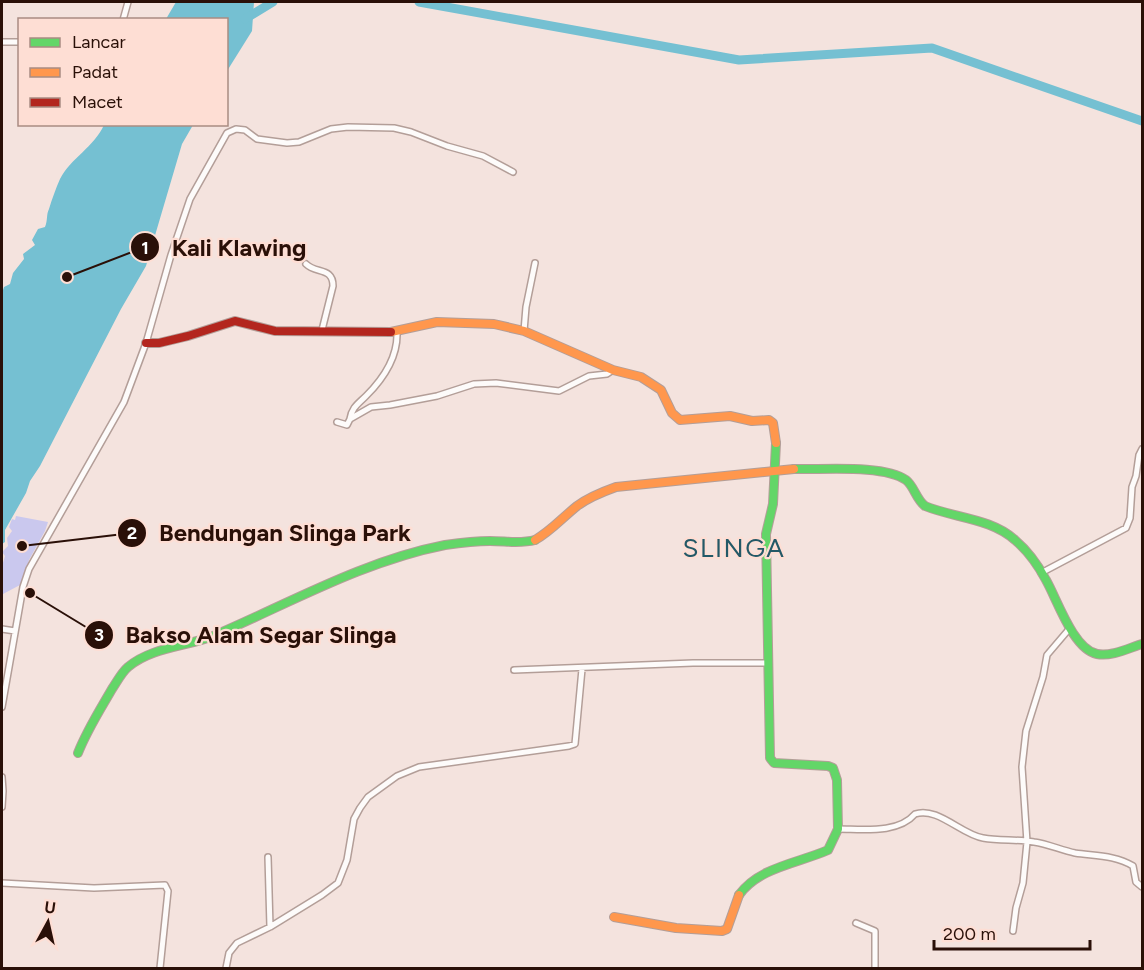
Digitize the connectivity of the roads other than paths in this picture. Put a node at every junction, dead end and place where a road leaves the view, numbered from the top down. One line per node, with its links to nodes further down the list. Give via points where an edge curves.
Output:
1 (128, 2): 2 (street)
2 (124, 18)
3 (2, 42): 4 (street)
4 (18, 42)
5 (513, 172): 11 (street, via 483,156 394,128 331,129 287,143 257,139 245,130 230,130 190,199)
6 (535, 263): 9 (street)
7 (306, 264): 8 (street, via 327,272 333,279)
8 (322, 330): 10 (street); 11 (street, via 275,331 236,321 188,336)
9 (524, 331): 10 (street, via 494,324 437,322); 12 (street)
10 (397, 332): 13 (street, via 389,365 353,409)
11 (146, 343): 20 (street, via 124,402 29,569)
12 (613, 370): 13 (street, via 559,391 474,384 437,396 371,406); 16 (street, via 641,377 657,387 680,420 730,416 772,421)
13 (350, 419): 14 (street, via 347,426)
14 (338, 422)
15 (1143, 449): 17 (street, via 1126,528)
16 (776, 470): 17 (street, via 863,469 893,474 908,482 925,506 1006,533); 22 (street, via 766,534); 26 (street, via 616,487 577,506 534,541 490,541 421,551 300,596 204,639 154,652 120,677)
17 (1041, 573): 18 (street)
18 (1070, 628): 21 (street, via 1081,645 1097,654); 30 (street, via 1046,657 1026,731 1022,767)
19 (2, 629): 20 (street)
20 (13, 631): 25 (street)
21 (1143, 644)
22 (769, 663): 23 (street); 29 (street, via 771,761 833,768 837,780)
23 (582, 669): 24 (street); 36 (street, via 575,744 419,767 397,776 368,797 360,808 338,883)
24 (514, 670)
25 (2, 707)
26 (78, 753)
27 (2, 777): 28 (street)
28 (2, 807)
29 (838, 829): 30 (street, via 899,826 923,812 976,837); 34 (street, via 828,850 768,873 746,887 727,929 722,931)
30 (1027, 842): 33 (street, via 1125,861 1133,866 1136,882); 37 (street)
31 (268, 857): 36 (street)
32 (2, 883): 38 (street, via 94,888 165,885 168,891)
33 (1143, 887)
34 (614, 917)
35 (856, 923): 40 (street, via 875,931)
36 (270, 927): 39 (street, via 237,943 229,953)
37 (1013, 931)
38 (160, 969)
39 (226, 969)
40 (875, 969)

